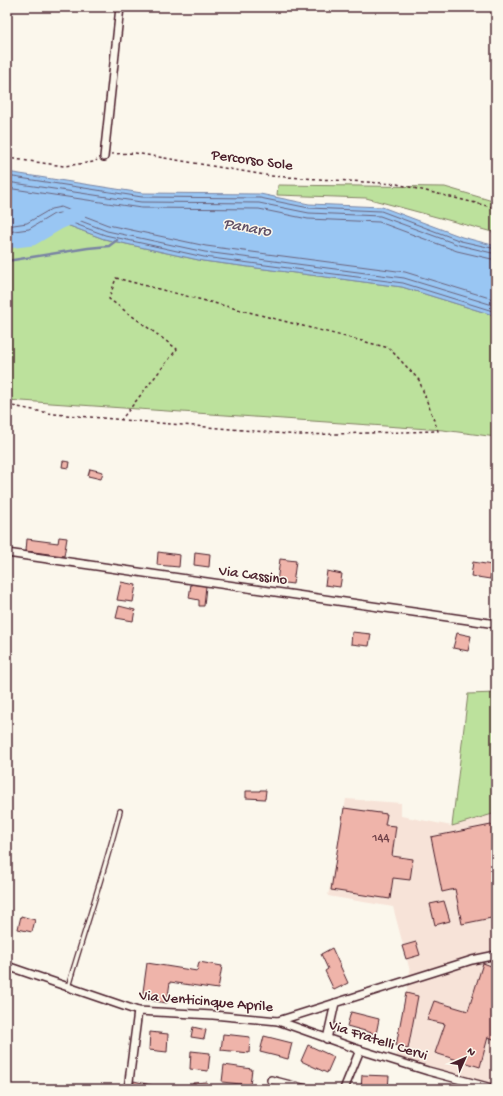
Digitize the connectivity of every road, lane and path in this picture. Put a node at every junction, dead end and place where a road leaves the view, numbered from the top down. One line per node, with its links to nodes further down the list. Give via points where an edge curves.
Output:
1 (120, 7): 2 (street)
2 (104, 157): 3 (path, Percorso Sole, via 94,162 64,166); 4 (path, Percorso Sole, via 113,153 135,153 271,176 397,184)
3 (7, 158)
4 (496, 208)
5 (7, 405): 6 (path, via 54,414)
6 (121, 420): 6 (path, via 300,435 438,431 419,380 390,348 116,278 109,299 177,349)
7 (7, 553): 8 (street, Via Cassino)
8 (496, 624)
9 (120, 811): 12 (lane)
10 (496, 955): 13 (street, Via Venticinque Aprile)
11 (7, 966): 12 (street, Via Venticinque Aprile)
12 (68, 987): 14 (street, Via Venticinque Aprile)
13 (335, 1003): 15 (street, Via Venticinque Aprile); 16 (street)
14 (138, 1011): 15 (street, Via Venticinque Aprile); 19 (street)
15 (278, 1021): 16 (street, Via Fratelli Cervi)
16 (327, 1039): 17 (street, Via Fratelli Cervi)
17 (360, 1050): 21 (street); 22 (street, Via Fratelli Cervi)
18 (271, 1080): 20 (street)
19 (128, 1089)
20 (306, 1089)
21 (344, 1089)
22 (495, 1089)

